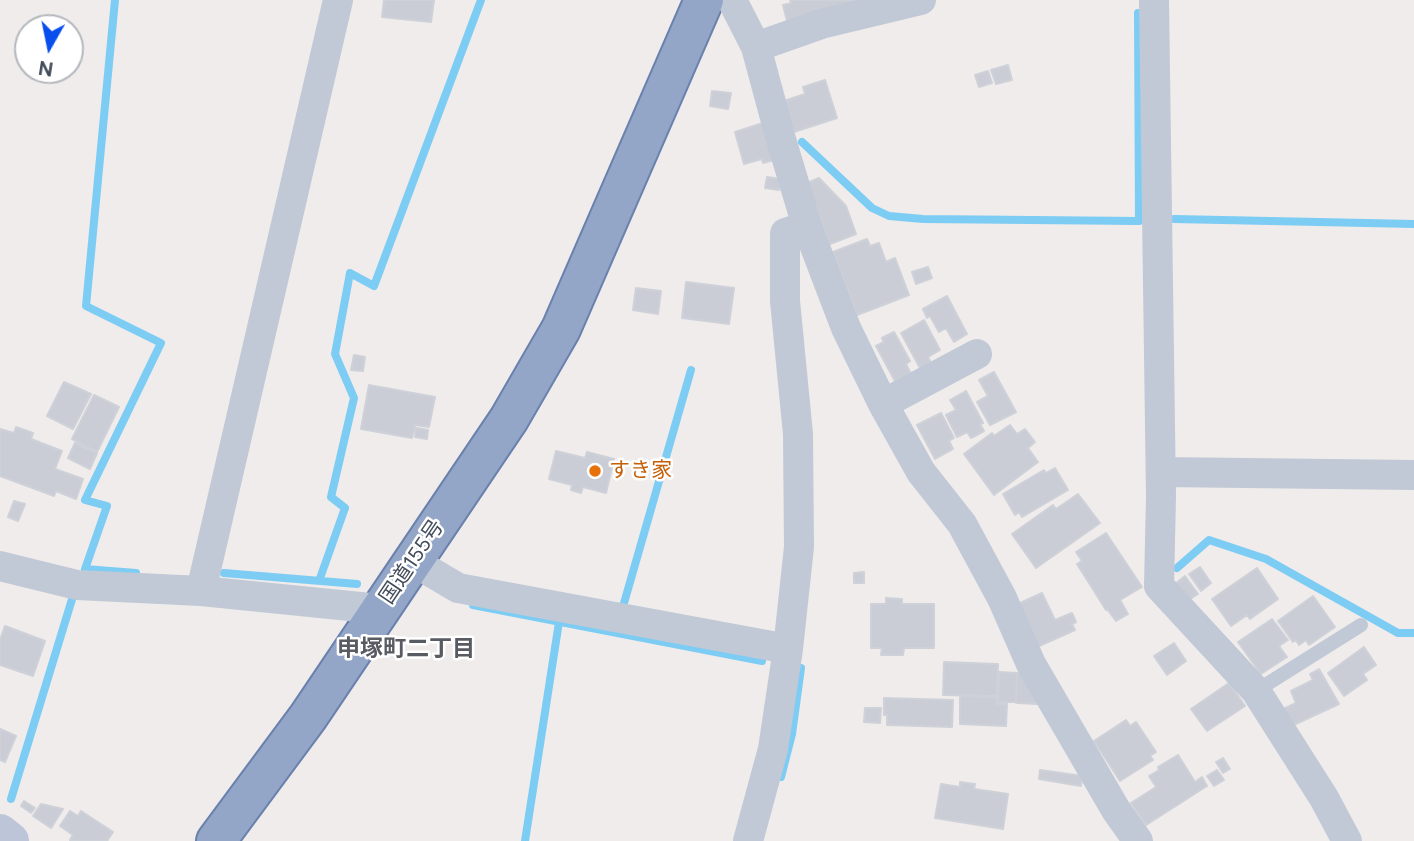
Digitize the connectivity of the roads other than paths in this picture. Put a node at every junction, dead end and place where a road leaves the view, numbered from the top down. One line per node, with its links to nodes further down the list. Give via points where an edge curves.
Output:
1 (338, 0): 15 (street)
2 (704, 0): 10 (highway, 国道155号, via 561,329)
3 (732, 0): 6 (street)
4 (921, 0): 6 (street, via 821,24)
5 (1154, 0): 11 (street)
6 (756, 47): 7 (street)
7 (807, 226): 9 (street, via 846,328); 18 (street, via 785,233 799,534)
8 (976, 354): 9 (street)
9 (883, 404): 25 (street, via 921,472 962,524 1031,664)
10 (509, 419): 14 (highway, 国道155号); 16 (highway, 国道155号)
11 (1161, 472): 12 (street); 19 (street, via 1159,586)
12 (1414, 475)
13 (0, 566): 15 (street, via 77,585)
14 (430, 572): 18 (street, via 458,588); 23 (highway, 国道155号, via 318,746)
15 (201, 591): 16 (street)
16 (380, 609): 22 (highway, 国道155号)
17 (1361, 625): 19 (lane)
18 (788, 649): 24 (street, via 773,750)
19 (1256, 691): 26 (street)
20 (0, 833): 21 (main road)
21 (10, 841)
22 (216, 841)
23 (245, 841)
24 (748, 841)
25 (1138, 841)
26 (1348, 841)

